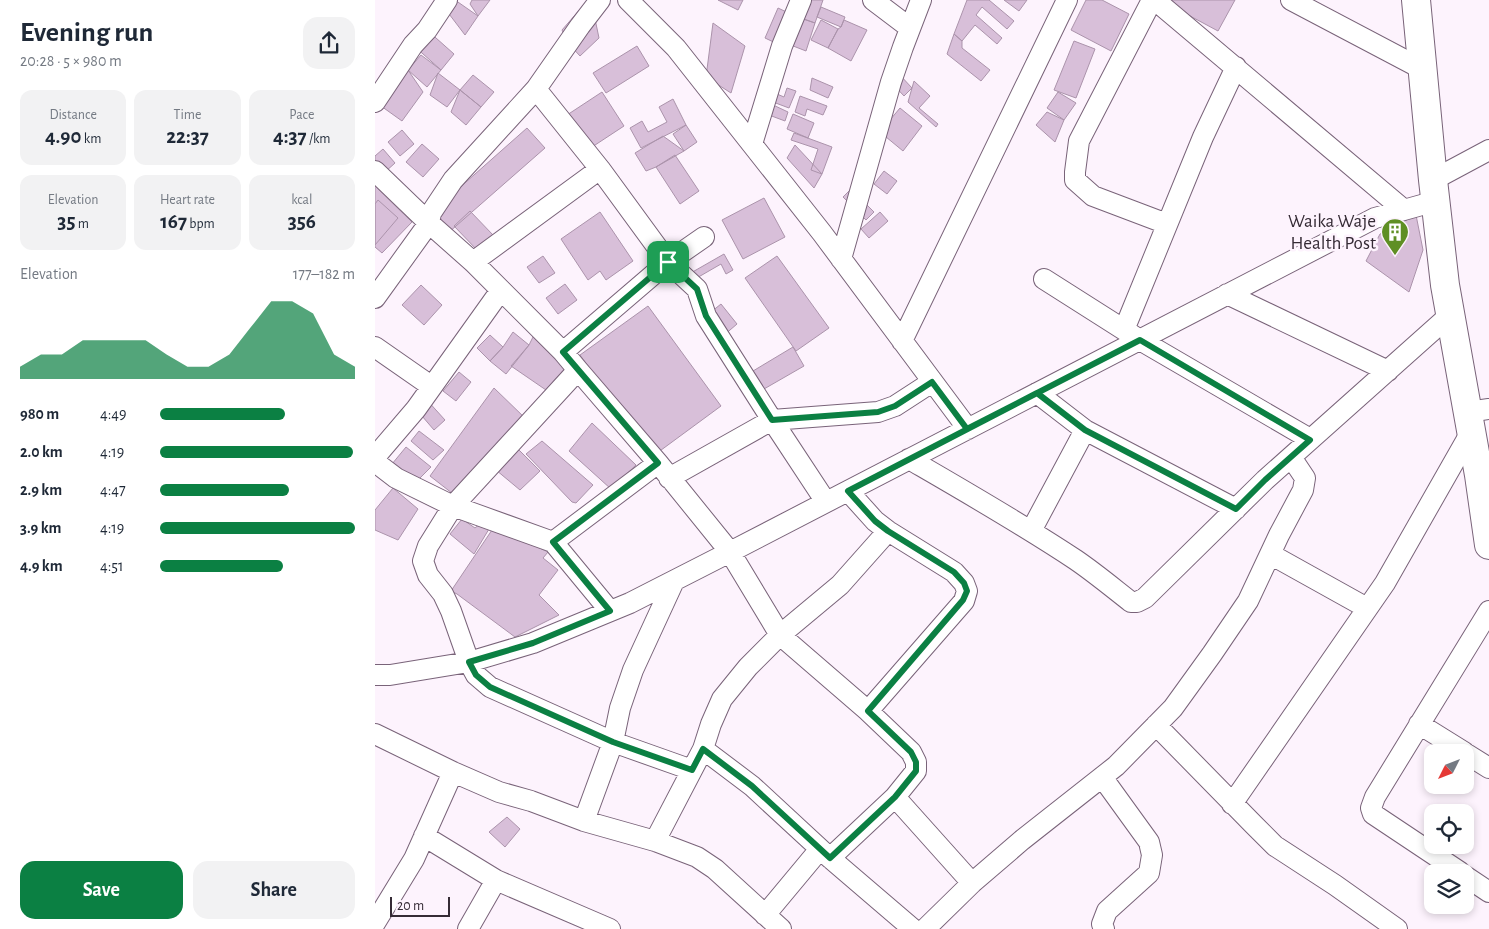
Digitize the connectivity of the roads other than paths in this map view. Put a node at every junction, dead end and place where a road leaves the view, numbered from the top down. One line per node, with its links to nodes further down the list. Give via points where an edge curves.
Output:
1 (447, 0): 15 (street)
2 (600, 0): 14 (street)
3 (628, 0): 16 (street, via 676,48)
4 (801, 0): 16 (street, via 782,46)
5 (873, 0): 11 (street)
6 (921, 0): 11 (street)
7 (1067, 0): 34 (street)
8 (1154, 0): 12 (street); 23 (street, via 1079,141 1075,180 1093,196)
9 (1291, 0): 13 (street)
10 (1418, 1): 13 (street)
11 (910, 28): 25 (street, via 891,82)
12 (1236, 67): 21 (street); 23 (street)
13 (1422, 69): 20 (street)
14 (536, 90): 18 (street); 22 (street, via 453,180 431,213)
15 (375, 102)
16 (752, 144): 25 (street)
17 (1489, 150): 20 (street)
18 (600, 169): 26 (street); 27 (street)
19 (375, 171): 22 (street)
20 (1435, 191): 21 (street); 32 (street)
21 (1404, 210): 31 (street, via 1375,218)
22 (429, 223): 26 (street); 29 (street)
23 (1167, 224): 33 (street)
24 (704, 237): 27 (street)
25 (841, 259): 34 (street)
26 (473, 262): 30 (street)
27 (668, 262): 36 (street); 43 (street, via 697,289 706,316)
28 (1044, 279): 33 (street)
29 (379, 284)
30 (501, 290): 36 (street); 40 (street)
31 (1227, 294): 33 (street); 38 (street)
32 (1450, 315): 38 (street); 42 (street)
33 (1132, 335): 41 (street); 46 (street)
34 (902, 341): 39 (street)
35 (375, 347): 40 (street)
36 (563, 352): 37 (street)
37 (578, 370): 51 (street); 54 (street)
38 (1388, 371): 46 (street)
39 (932, 382): 43 (street, via 895,406 878,412); 44 (street)
40 (431, 386): 47 (street)
41 (1037, 393): 44 (street); 45 (street)
42 (1476, 418): 59 (street, via 1479,475); 63 (street, via 1385,583)
43 (772, 420): 51 (street); 53 (street)
44 (967, 429): 49 (street)
45 (1085, 430): 55 (street); 57 (street)
46 (1310, 440): 48 (street)
47 (375, 457)
48 (1291, 457): 55 (street); 61 (street, via 1305,478 1303,490)
49 (909, 459): 52 (street); 57 (street)
50 (375, 462): 54 (street, via 396,478)
51 (664, 470): 58 (street); 60 (street)
52 (848, 491): 53 (street); 56 (street)
53 (826, 502): 60 (street)
54 (453, 506): 58 (street); 67 (street, via 423,560 428,575 443,594)
55 (1236, 509): 57 (street, via 1145,598 1137,602 1131,602 1078,561)
56 (888, 531): 66 (street, via 840,585); 69 (street, via 954,572 967,591 963,600)
57 (1031, 531)
58 (553, 542): 64 (street)
59 (1489, 546)
60 (730, 552): 62 (street); 66 (street)
61 (1270, 554): 63 (street); 71 (street, via 1248,601 1173,708)
62 (675, 581): 64 (street); 73 (street, via 633,670)
63 (1367, 608): 82 (street)
64 (610, 611): 67 (street, via 533,643)
65 (1489, 611): 70 (street)
66 (780, 634): 69 (street); 75 (street, via 722,699)
67 (469, 662): 68 (street); 73 (street, via 476,675 490,687)
68 (375, 675)
69 (868, 711): 81 (street, via 911,752 916,762 916,771)
70 (1419, 724): 74 (street); 87 (street, via 1371,808 1373,814)
71 (1156, 725): 80 (street); 82 (street)
72 (375, 734): 79 (street)
73 (613, 742): 78 (street); 83 (street)
74 (1451, 744)
75 (703, 749): 78 (street); 86 (street, via 752,786)
76 (1474, 759): 77 (street)
77 (1489, 768)
78 (692, 770): 85 (street)
79 (453, 772): 83 (street, via 499,792); 84 (street)
80 (1102, 777): 90 (street); 99 (street, via 1149,842 1151,855 1149,873 1107,911 1102,924)
81 (895, 797): 86 (street); 90 (street)
82 (1232, 804): 100 (street, via 1275,846)
83 (584, 821): 85 (street)
84 (424, 836): 88 (street); 94 (street)
85 (655, 841): 92 (street, via 709,865)
86 (825, 853): 92 (street); 98 (street)
87 (1448, 864)
88 (495, 880): 93 (street); 95 (street)
89 (1474, 882): 91 (street)
90 (972, 883): 98 (street)
91 (1489, 892)
92 (765, 915): 97 (street)
93 (568, 921): 96 (street)
94 (375, 923)
95 (468, 929)
96 (610, 929)
97 (781, 929)
98 (922, 929)
99 (1105, 929)
100 (1397, 929)

